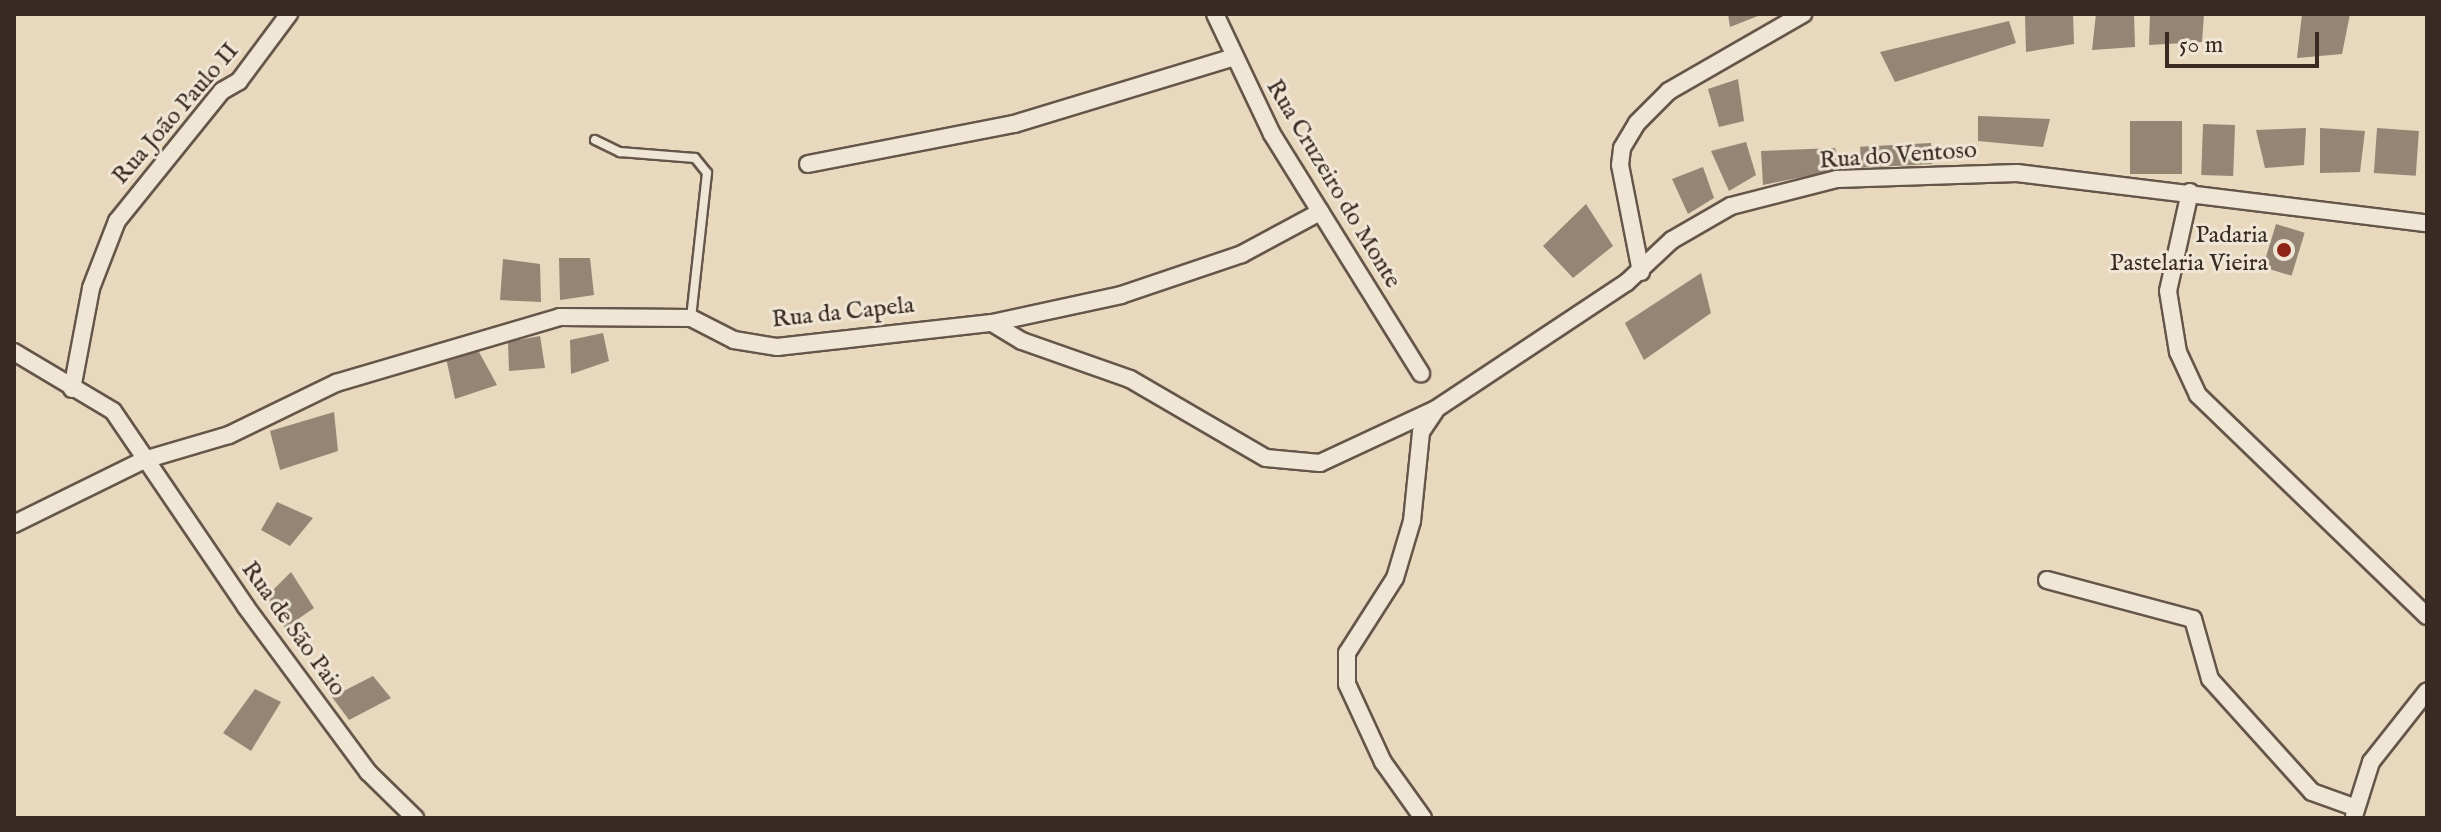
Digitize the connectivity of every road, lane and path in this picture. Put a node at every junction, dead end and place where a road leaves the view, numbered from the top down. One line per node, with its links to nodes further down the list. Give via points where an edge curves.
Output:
1 (289, 14): 16 (street, Rua João Paulo II, via 239,81 222,91 117,221 91,288)
2 (1215, 14): 5 (street, Rua Cruzeiro do Monte)
3 (1803, 14): 4 (street)
4 (1776, 20): 11 (street, via 1669,91 1637,123 1622,148 1620,165)
5 (1231, 58): 7 (street, via 1014,124); 9 (street, Rua Cruzeiro do Monte)
6 (595, 140): 12 (lane, via 620,152 695,158 707,173)
7 (808, 164)
8 (2190, 192): 10 (street, Rua do Ventoso); 11 (street, Rua do Ventoso, via 2017,173 1837,179 1731,206 1672,240); 21 (street, via 2168,291 2178,352 2198,395)
9 (1320, 212): 13 (street, Rua da Capela, via 1242,254 1121,295); 15 (street, Rua Cruzeiro do Monte)
10 (2427, 223)
11 (1641, 272): 17 (street, Rua do Ventoso)
12 (691, 318): 13 (street, Rua da Capela, via 734,340 777,347); 18 (street, Rua da Capela, via 560,317 476,338 336,383 229,435)
13 (992, 323): 17 (street, via 1022,341 1130,379 1266,458 1320,463)
14 (14, 352): 16 (street, Rua de São Paio)
15 (1421, 373)
16 (72, 389): 18 (street, Rua de São Paio, via 113,411)
17 (1436, 409): 25 (street, via 1421,432 1412,521 1395,578 1347,653 1347,684 1383,762)
18 (144, 460): 19 (street, Rua da Capela); 24 (street, Rua de São Paio, via 368,772)
19 (14, 524)
20 (2047, 580): 23 (street, via 2193,619 2210,679 2312,792)
21 (2427, 616)
22 (2427, 691): 23 (street, via 2371,762)
23 (2354, 813)
24 (415, 818)
25 (1423, 818)

